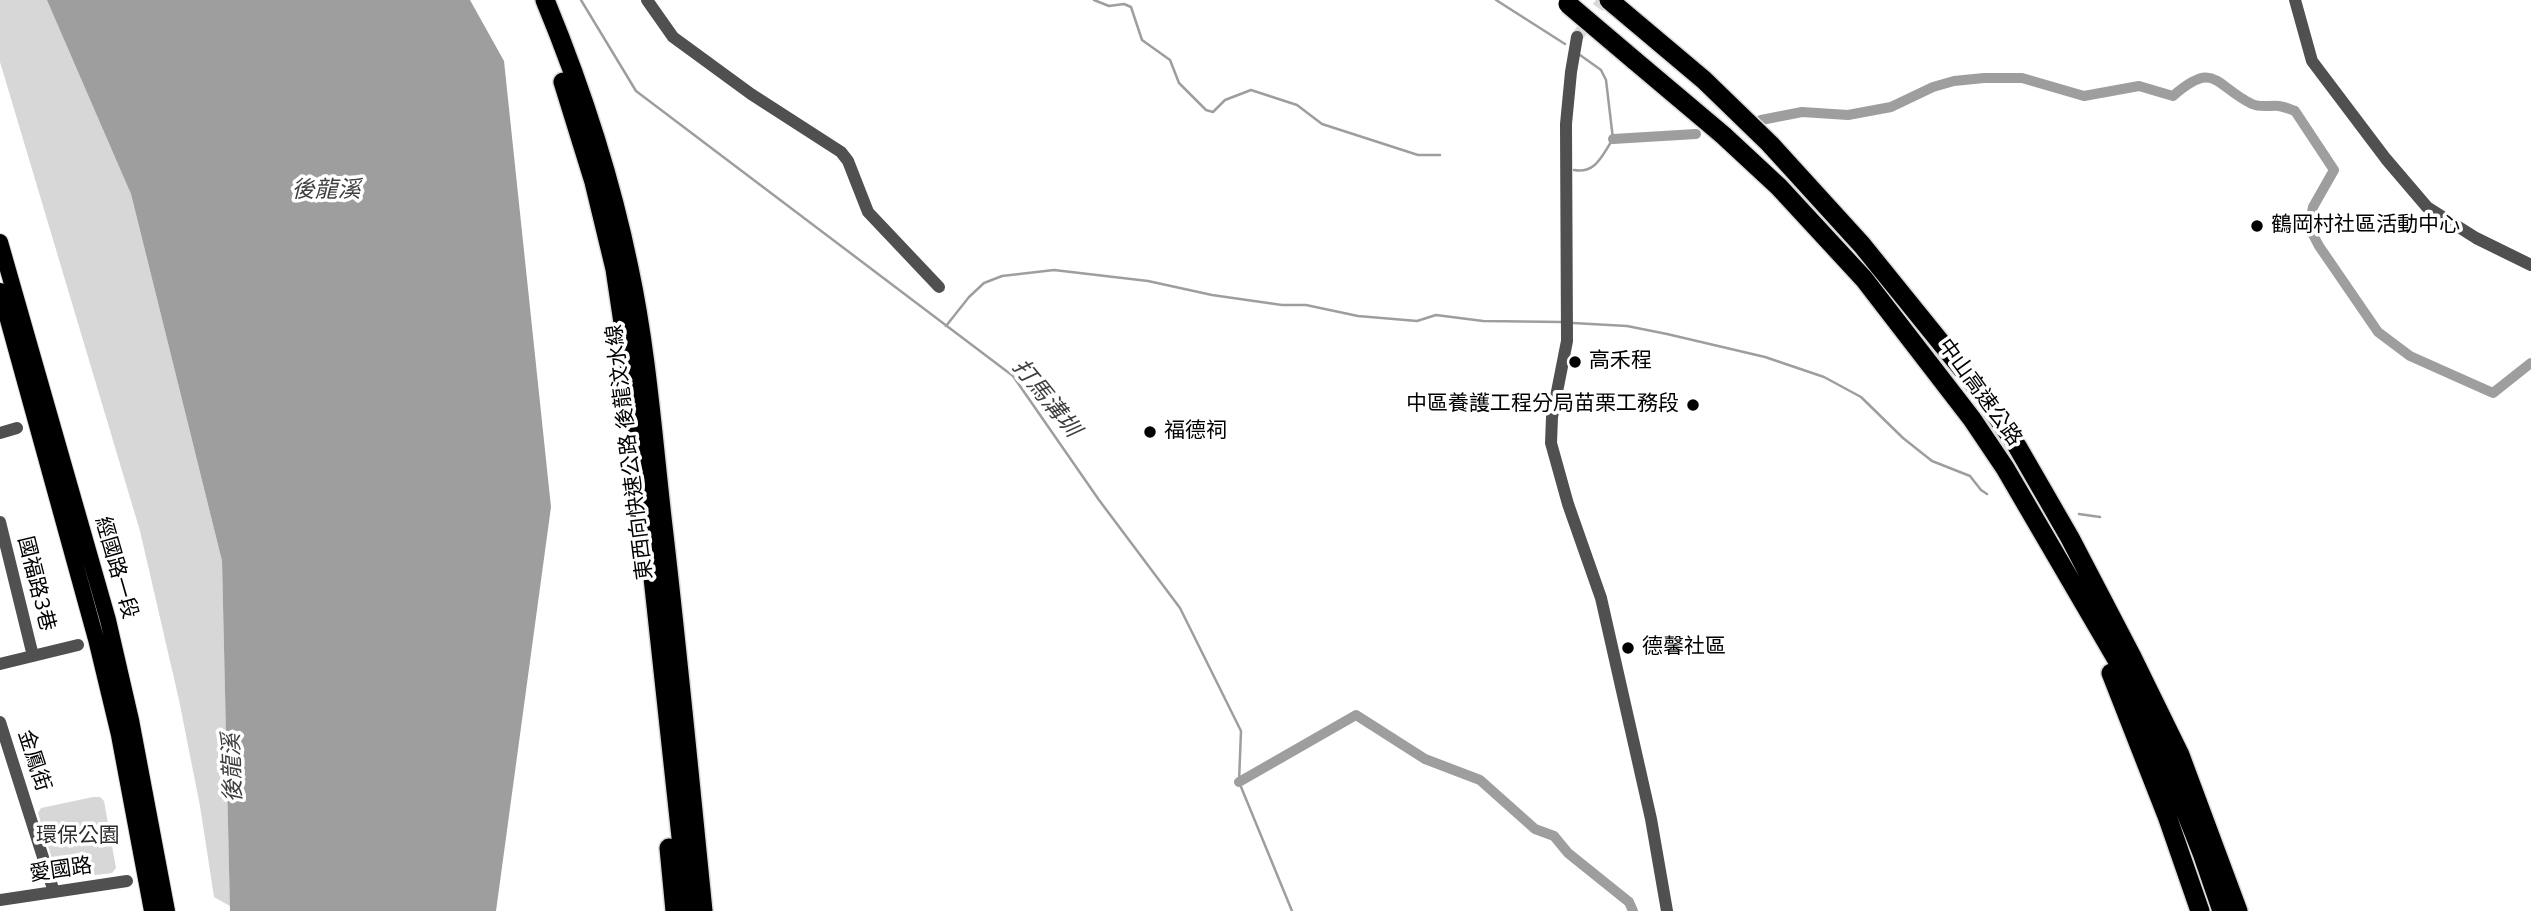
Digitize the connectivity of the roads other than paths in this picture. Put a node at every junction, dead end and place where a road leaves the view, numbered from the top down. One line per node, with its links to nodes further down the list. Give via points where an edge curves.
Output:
1 (531, 0): 15 (highway, 東西向快速公路 後龍汶水線, via 576,118 615,269)
2 (545, 0): 16 (highway, 東西向快速公路 後龍汶水線, via 590,117 629,268 647,382)
3 (647, 0): 10 (street, via 673,37 841,152 868,212)
4 (1609, 0): 25 (highway, 中山高速公路, via 1704,80 1770,144 1862,244 1976,386 2070,538 2132,657 2180,755)
5 (2295, 0): 9 (street, via 2312,61 2427,207)
6 (1566, 2): 17 (highway, 中山高速公路, bridge, via 1779,187 1864,279 2005,468)
7 (1577, 37): 32 (street, via 1566,124 1567,341 1551,443 1601,598)
8 (0, 242): 27 (main road, 經國路一段, via 108,620)
9 (2531, 265)
10 (939, 287)
11 (0, 291): 26 (main road, 經國路一段, via 96,639)
12 (18, 428): 13 (street)
13 (0, 433)
14 (0, 522): 19 (street, 國福路3巷)
15 (655, 579): 28 (highway, via 652,616 659,739); 29 (highway, 東西向快速公路 後龍汶水線)
16 (672, 607): 30 (highway, 東西向快速公路 後龍汶水線); 31 (highway, via 684,643)
17 (2092, 619): 33 (highway); 34 (highway, 中山高速公路, via 2163,755)
18 (78, 645): 19 (street)
19 (33, 656): 20 (street)
20 (0, 664)
21 (0, 722): 23 (street, 金鳳街)
22 (127, 881): 23 (street, 愛國路)
23 (54, 892): 24 (street, 愛國路)
24 (0, 900)
25 (2237, 905)
26 (152, 911)
27 (167, 911)
28 (675, 911)
29 (689, 911)
30 (703, 911)
31 (716, 911)
32 (1667, 911)
33 (2200, 911)
34 (2222, 911)

